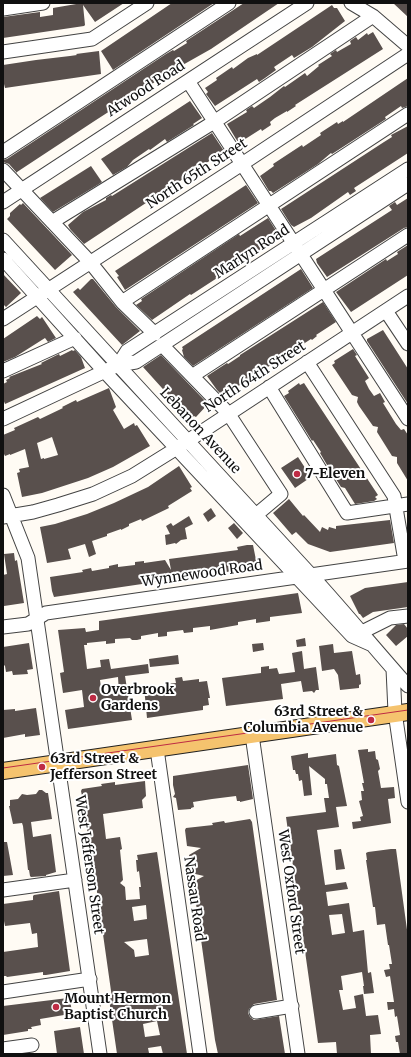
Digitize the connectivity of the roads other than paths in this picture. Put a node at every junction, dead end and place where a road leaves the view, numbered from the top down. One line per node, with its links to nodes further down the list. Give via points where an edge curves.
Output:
1 (43, 3): 6 (street)
2 (147, 3): 8 (street, via 92,39)
3 (229, 3): 13 (street)
4 (307, 3): 10 (street, Atwood Road)
5 (364, 8): 7 (street); 12 (street)
6 (3, 9)
7 (408, 46)
8 (3, 52)
9 (408, 54): 14 (street, North 65th Street)
10 (188, 81): 12 (street); 18 (street, Atwood Road)
11 (408, 114): 20 (street)
12 (214, 122): 14 (street); 21 (street)
13 (3, 152)
14 (242, 164): 20 (street); 26 (street, North 65th Street)
15 (408, 169): 24 (street, Marlyn Road)
16 (3, 170): 18 (street)
17 (408, 184): 24 (street, Marlyn Road)
18 (22, 190): 19 (street, Atwood Road); 21 (street)
19 (3, 202)
20 (269, 206): 24 (street); 31 (street)
21 (52, 222): 26 (street)
22 (408, 235): 28 (street)
23 (3, 240): 27 (street, Lebanon Avenue)
24 (297, 249): 28 (street); 36 (street, Marlyn Road)
25 (3, 259): 29 (street, Lebanon Avenue)
26 (90, 262): 27 (street, North 65th Street); 31 (street)
27 (49, 289): 29 (street, North 65th Street); 39 (street, Lebanon Avenue)
28 (324, 289): 34 (street); 42 (street)
29 (37, 296): 33 (street, North 65th Street); 35 (street, Lebanon Avenue)
30 (408, 296): 32 (street, North 64th Street)
31 (122, 302): 36 (street)
32 (386, 311): 34 (street, North 64th Street); 37 (street)
33 (3, 319)
34 (352, 332): 38 (street, North 64th Street); 46 (street)
35 (75, 338): 40 (street); 41 (street, Lebanon Avenue)
36 (158, 339): 39 (street, Marlyn Road, via 136,362); 42 (street)
37 (408, 344)
38 (307, 362): 43 (street, North 64th Street); 50 (street)
39 (118, 365): 41 (street, Marlyn Road); 47 (street, Lebanon Avenue)
40 (3, 371)
41 (104, 372): 45 (street, Marlyn Road); 47 (street, Lebanon Avenue)
42 (192, 376): 44 (street)
43 (269, 387): 44 (street, North 64th Street); 50 (street, via 347,513)
44 (228, 413): 47 (street, North 64th Street); 51 (street, via 281,494)
45 (3, 419)
46 (408, 419)
47 (182, 444): 48 (street, Lebanon Avenue); 52 (street, North 64th Street, via 132,476 93,494)
48 (228, 494): 51 (street, Lebanon Avenue); 55 (street, Lebanon Avenue)
49 (3, 495): 52 (street, West Jefferson Street)
50 (402, 505): 53 (street)
51 (256, 515): 54 (street, Lebanon Avenue)
52 (7, 516): 57 (street, West Jefferson Street, via 28,558)
53 (407, 561): 54 (street, Wynnewood Road)
54 (311, 575): 55 (street, Wynnewood Road); 59 (street, Lebanon Avenue)
55 (296, 577): 57 (street, Wynnewood Road, via 46,613); 60 (street, Lebanon Avenue, via 352,636)
56 (408, 616): 59 (street, via 390,618)
57 (37, 618): 58 (street, Wynnewood Road, via 28,624); 66 (street, West Jefferson Street)
58 (3, 627)
59 (362, 632): 60 (street, Lebanon Avenue)
60 (371, 645): 61 (street, Lebanon Avenue)
61 (393, 669): 62 (street, Lebanon Avenue); 63 (street)
62 (408, 686)
63 (402, 713): 64 (main road); 68 (street)
64 (252, 735): 65 (main road); 73 (street, West Oxford Street)
65 (157, 748): 66 (main road); 78 (street, Nassau Road)
66 (58, 763): 67 (main road); 69 (street, West Jefferson Street)
67 (3, 771)
68 (408, 802)
69 (75, 880): 70 (street); 71 (street, West Jefferson Street)
70 (3, 890)
71 (90, 979): 72 (street); 77 (street, West Jefferson Street)
72 (3, 992)
73 (292, 1006): 74 (street); 79 (street, West Oxford Street)
74 (256, 1012)
75 (32, 1045): 76 (street)
76 (3, 1049)
77 (100, 1054)
78 (200, 1054)
79 (298, 1054)

